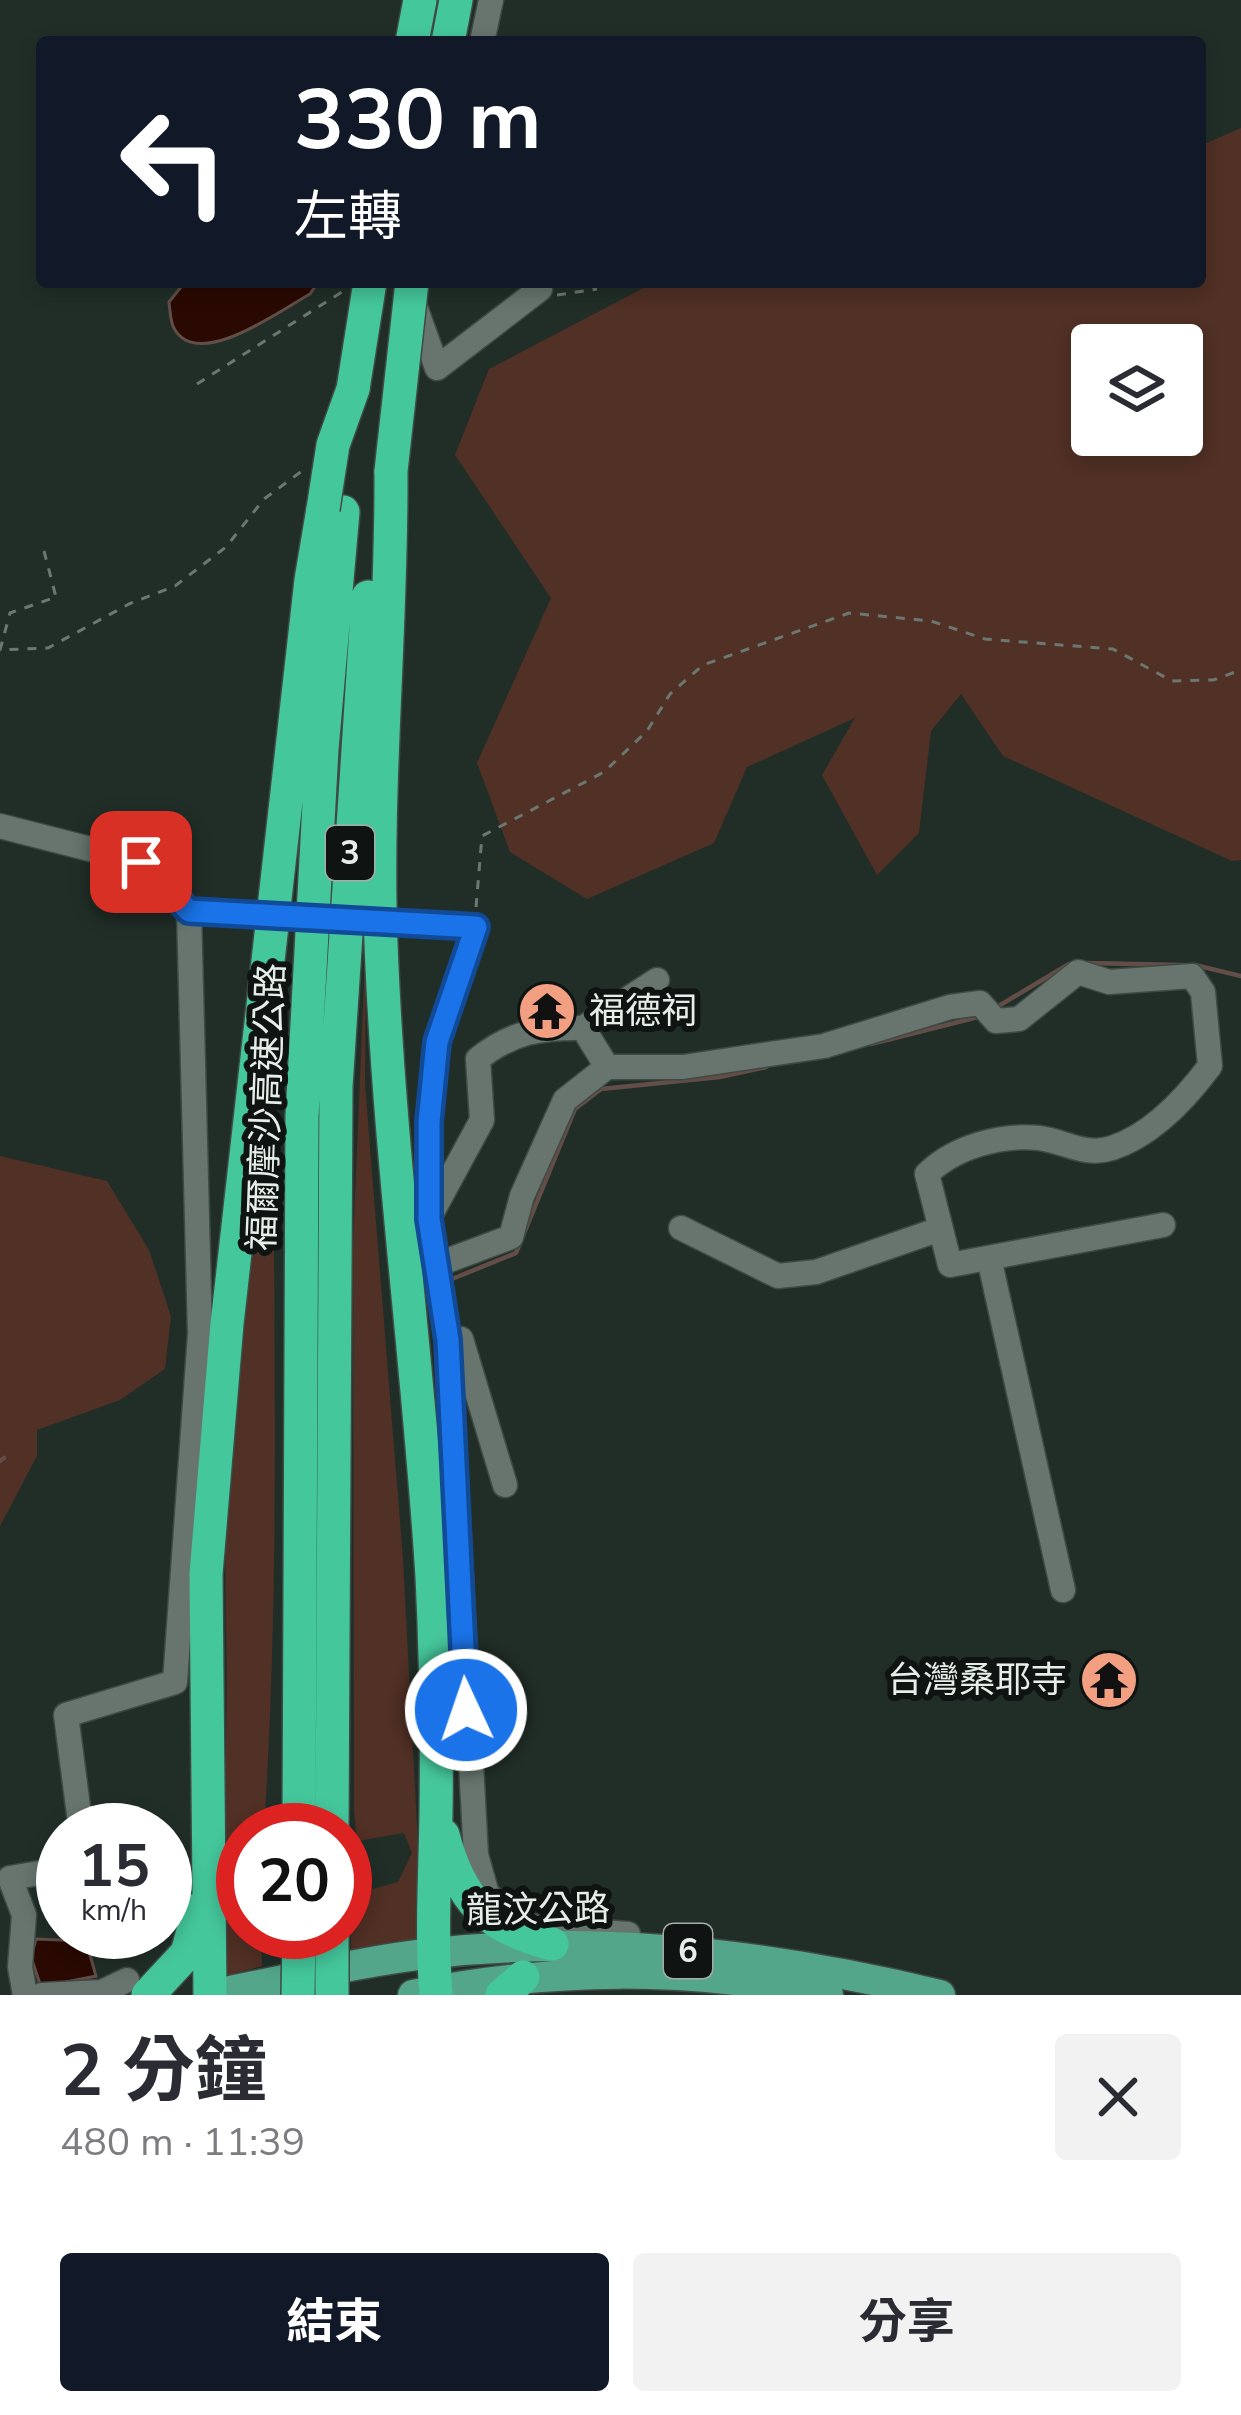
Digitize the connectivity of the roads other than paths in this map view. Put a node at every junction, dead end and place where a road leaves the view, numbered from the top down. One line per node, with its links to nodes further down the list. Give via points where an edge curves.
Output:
1 (420, 0): 4 (highway)
2 (455, 0): 5 (highway)
3 (491, 0): 6 (lane)
4 (413, 36)
5 (449, 36)
6 (483, 36)
7 (369, 288): 12 (highway, bridge, via 353,389 333,445)
8 (408, 288): 11 (highway, 3, bridge)
9 (411, 288): 10 (lane, via 437,368)
10 (540, 289)
11 (391, 471): 31 (highway, 福爾摩沙高速公路 / 3, via 370,566 338,1039); 32 (highway, via 381,943 395,1195 432,1579)
12 (333, 511): 30 (highway, 福爾摩沙高速公路 / 3, via 302,1116); 33 (highway, via 308,602 223,1370 206,1574)
13 (0, 826): 14 (lane, via 141,862)
14 (189, 911): 17 (lane, bridge, via 476,927); 29 (lane, via 200,1334 175,1682 66,1715)
15 (657, 980): 16 (lane)
16 (583, 1028): 18 (lane, via 541,1027); 19 (lane)
17 (437, 1042): 18 (lane); 20 (lane)
18 (478, 1059): 20 (lane, via 482,1120)
19 (607, 1067): 23 (lane, via 683,1067 824,1046 980,1003 996,1022 1019,1019 1078,973 1109,982 1192,976 1203,992 1210,1066 1180,1105 1112,1148 1078,1151 1040,1138 974,1145 943,1158 927,1174); 25 (lane, via 566,1100 511,1237)
20 (429, 1219): 25 (lane)
21 (1163, 1225): 24 (lane)
22 (681, 1228): 23 (lane, via 778,1276 816,1272)
23 (940, 1229): 24 (lane, via 950,1265)
24 (989, 1258): 28 (lane)
25 (436, 1265): 26 (lane)
26 (448, 1340): 27 (lane, via 461,1339); 39 (lane, via 471,1802 487,1894 527,1926 671,1937)
27 (506, 1485)
28 (1063, 1590)
29 (77, 1803)
30 (298, 1803)
31 (332, 1803)
32 (436, 1810): 35 (highway, via 454,1870 477,1907 517,1935); 36 (highway)
33 (212, 1824): 41 (highway, via 192,1942 181,1962); 46 (highway)
34 (36, 1874): 44 (lane, via 10,1878 24,1916)
35 (551, 1945): 36 (main road, 龍汶公路 / 6); 39 (main road, 龍汶公路 / 6)
36 (432, 1953): 43 (highway); 46 (main road, 龍汶公路 / 6)
37 (298, 1959): 47 (highway, bridge)
38 (332, 1959): 48 (highway, bridge)
39 (718, 1975): 40 (main road, 龍汶公路 / 6); 42 (main road, 龍汶公路 / 6); 49 (main road, 龍汶公路 / 6)
40 (512, 1986): 43 (main road, 龍汶公路 / 6)
41 (138, 1988): 45 (lane)
42 (926, 1993)
43 (428, 1994)
44 (25, 1995)
45 (42, 1995)
46 (210, 1995)
47 (298, 1995)
48 (332, 1995)
49 (828, 1995)

